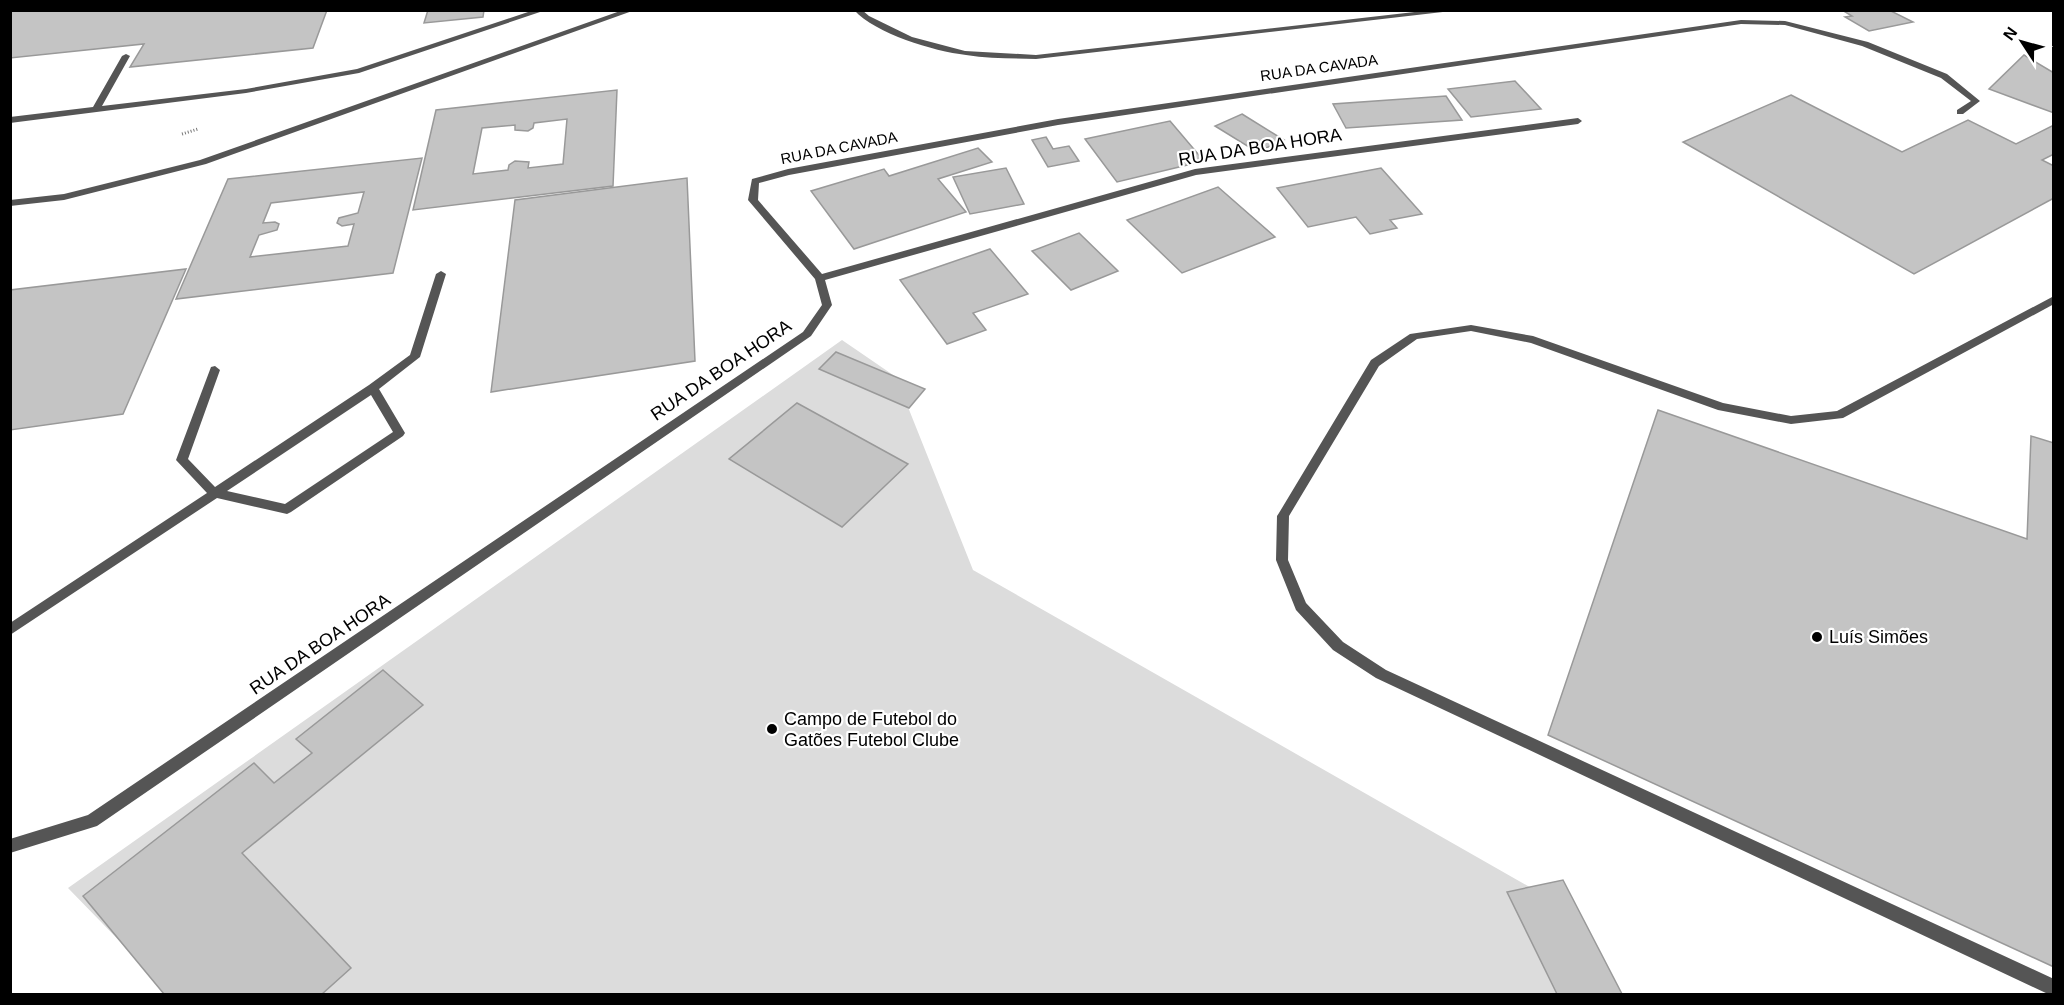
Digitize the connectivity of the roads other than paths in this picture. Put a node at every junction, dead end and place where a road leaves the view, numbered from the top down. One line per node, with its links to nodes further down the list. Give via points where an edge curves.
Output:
1 (543, 10): 6 (street, via 359,71 246,92)
2 (632, 10): 10 (street, via 203,162 64,196)
3 (857, 10): 4 (street, via 909,39 943,48 1036,57)
4 (1457, 10)
5 (126, 56): 6 (street)
6 (95, 111): 8 (street)
7 (1960, 112): 12 (street, RUA DA CAVADA, via 1976,101 1944,76 1865,44 1785,23 1741,22 1058,122 788,172 755,182 753,200)
8 (10, 120)
9 (1578, 121): 12 (street, RUA DA BOA HORA, via 1195,172)
10 (10, 203)
11 (441, 274): 15 (street, via 415,357)
12 (820, 278): 18 (street, RUA DA BOA HORA, via 827,305 807,334 92,821)
13 (2054, 299): 19 (street, via 1839,415 1791,420 1722,407 1533,340 1471,328 1414,336 1374,363 1283,516 1282,549 1282,560 1301,606 1338,646 1381,674)
14 (215, 370): 16 (street, via 182,460)
15 (373, 388): 16 (street); 16 (street, via 399,434 287,509)
16 (214, 494): 17 (street)
17 (10, 630)
18 (10, 846)
19 (2054, 988)

